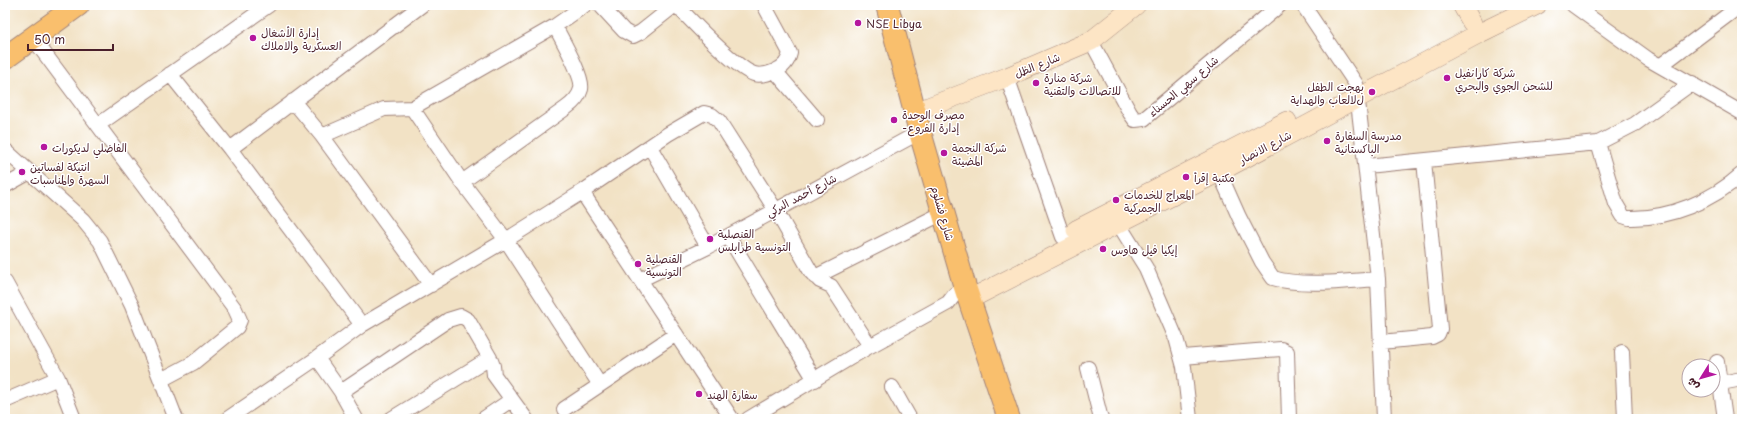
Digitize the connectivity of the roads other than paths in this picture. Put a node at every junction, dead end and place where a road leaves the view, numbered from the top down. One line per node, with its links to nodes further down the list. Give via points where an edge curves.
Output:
1 (78, 5): 20 (main road)
2 (269, 5): 25 (street)
3 (422, 5): 29 (street)
4 (585, 5): 19 (street)
5 (600, 5): 6 (street, via 624,31 633,36)
6 (676, 5): 24 (street, via 728,55 750,72 758,75)
7 (764, 5): 24 (street, via 790,53 787,63)
8 (887, 5): 35 (main road, شارع فشلوم)
9 (900, 5): 30 (main road, شارع فشلوم)
10 (1280, 5): 21 (street, شارع سهي الحسناء, via 1144,119 1135,120 1130,113)
11 (1303, 5): 28 (street)
12 (1462, 5): 18 (main road)
13 (1508, 5): 18 (main road, شارع الانصار)
14 (1537, 5): 28 (main road, شارع الانصار)
15 (1573, 5): 23 (street)
16 (1134, 6): 21 (main road, شارع الظل)
17 (1739, 9): 23 (street)
18 (1472, 23): 28 (main road, شارع الانصار)
19 (555, 26): 31 (street); 46 (street, via 580,77 581,90 578,97)
20 (33, 38): 22 (main road); 34 (street)
21 (1091, 41): 26 (main road, شارع الظل)
22 (5, 58)
23 (1660, 66): 27 (street)
24 (775, 71): 33 (street)
25 (170, 74): 34 (street); 39 (street)
26 (1007, 77): 30 (main road, شارع الظل); 53 (street)
27 (1692, 83): 32 (street); 37 (street, via 1635,124)
28 (1357, 91): 42 (street); 44 (main road, شارع الانصار); 53 (main road, شارع الانصار)
29 (293, 101): 36 (street); 39 (street)
30 (928, 107): 61 (main road, شارع فشلوم)
31 (412, 108): 36 (street, via 384,109); 46 (street)
32 (1742, 113)
33 (817, 120)
34 (98, 125): 73 (street, via 235,309 240,320 237,327 193,363)
35 (920, 132): 49 (street, شارع أحمد البركي); 50 (main road, شارع فشلوم)
36 (322, 136): 60 (street)
37 (1598, 143): 41 (street); 45 (street, via 1616,204 1623,216 1629,218 1668,214 1698,204)
38 (650, 147): 48 (street); 49 (street, via 702,114 712,115 719,121); 55 (street)
39 (230, 149): 62 (street)
40 (5, 150): 43 (street)
41 (1424, 161): 42 (street); 64 (street, via 1440,329 1438,334 1432,337)
42 (1366, 166): 57 (street)
43 (30, 172): 47 (street); 73 (street, via 83,220 100,242 132,306)
44 (1219, 172): 51 (main road, شارع الانصار); 57 (street, via 1239,217 1273,278 1305,282)
45 (1742, 174)
46 (462, 182): 54 (street)
47 (5, 186)
48 (582, 192): 54 (street); 58 (street)
49 (775, 209): 52 (street, شارع أحمد البركي); 56 (street)
50 (943, 213): 56 (street); 61 (main road, شارع فشلوم)
51 (1118, 223): 61 (main road, شارع الانصار); 69 (street, via 1146,268)
52 (728, 236): 55 (street, شارع أحمد البركي); 74 (street)
53 (1063, 237): 61 (main road, شارع الانصار)
54 (506, 240): 60 (street); 76 (street)
55 (708, 247): 58 (street, شارع أحمد البركي)
56 (816, 277): 65 (street, via 831,286)
57 (1378, 279): 64 (street)
58 (640, 280): 63 (street)
59 (5, 282): 71 (street)
60 (431, 285): 62 (street)
61 (973, 290): 65 (street, via 955,294 948,303); 92 (main road, شارع فشلوم); 93 (main road, شارع فشلوم)
62 (362, 325): 67 (street)
63 (676, 334): 76 (street); 89 (street)
64 (1381, 342): 97 (street)
65 (870, 346): 74 (street)
66 (1622, 352): 98 (street)
67 (317, 358): 78 (street); 84 (street)
68 (490, 358): 78 (street, via 468,320 461,316 448,320); 79 (street, via 494,366 494,375); 86 (street)
69 (1183, 358): 95 (street); 96 (street, via 1285,350)
70 (1088, 368): 94 (street)
71 (58, 378): 80 (street); 82 (street)
72 (1742, 379): 75 (street)
73 (161, 380): 83 (street)
74 (815, 380): 90 (street)
75 (1721, 383): 99 (street)
76 (600, 385): 81 (street)
77 (892, 387): 91 (street)
78 (341, 392): 85 (street)
79 (511, 400): 87 (street); 88 (street)
80 (5, 401)
81 (564, 409)
82 (74, 419)
83 (176, 419)
84 (227, 419)
85 (356, 419)
86 (391, 419)
87 (483, 419)
88 (526, 419)
89 (732, 419)
90 (748, 419)
91 (910, 419)
92 (1009, 419)
93 (1020, 419)
94 (1101, 419)
95 (1190, 419)
96 (1289, 419)
97 (1384, 419)
98 (1625, 419)
99 (1725, 419)

